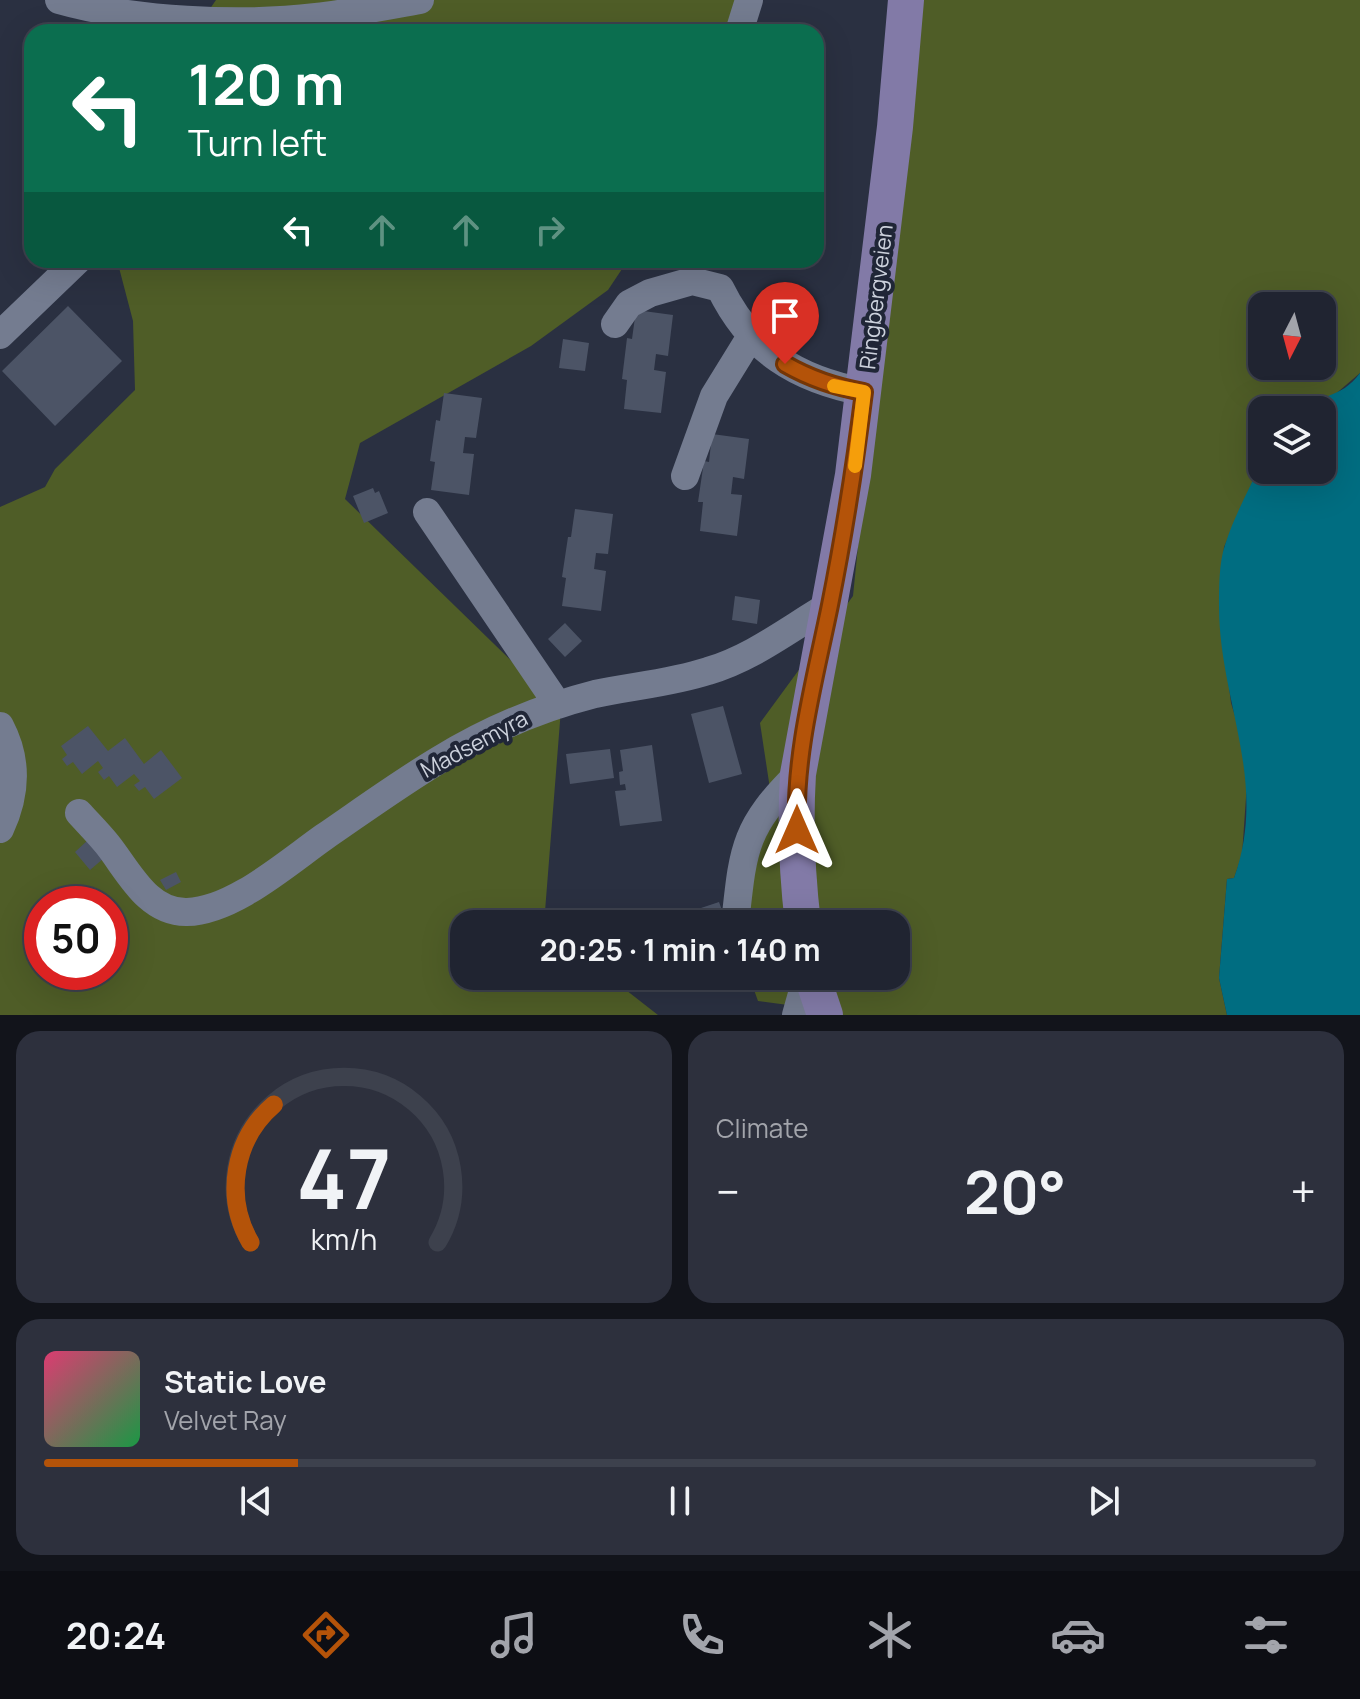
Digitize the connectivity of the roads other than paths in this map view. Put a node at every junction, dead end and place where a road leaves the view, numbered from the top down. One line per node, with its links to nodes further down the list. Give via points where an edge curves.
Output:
1 (59, 0): 5 (street, via 99,11)
2 (420, 0): 5 (street)
3 (749, 0): 6 (street)
4 (906, 0): 13 (main road, Ringbergveien)
5 (328, 23)
6 (742, 24)
7 (70, 268): 11 (street)
8 (714, 268): 9 (street)
9 (720, 288): 10 (street, via 692,281 650,293 629,304); 12 (street)
10 (615, 324)
11 (0, 335)
12 (751, 336): 13 (street, via 806,376); 14 (street, via 714,396)
13 (864, 392): 16 (main road, Ringbergveien)
14 (685, 476)
15 (427, 512): 17 (street)
16 (830, 605): 17 (street, Madsemyra, via 743,658 710,671); 19 (main road, Ringbergveien)
17 (558, 705): 20 (street, Madsemyra, via 501,726 441,758 241,894 210,907 182,912 140,890)
18 (0, 726): 21 (street, via 13,771)
19 (798, 774): 22 (street, via 757,820 746,846); 23 (main road, Ringbergveien)
20 (79, 813)
21 (0, 829)
22 (737, 910)
23 (801, 910)
24 (804, 990): 26 (street)
25 (815, 990): 27 (main road)
26 (796, 1015)
27 (825, 1015)

